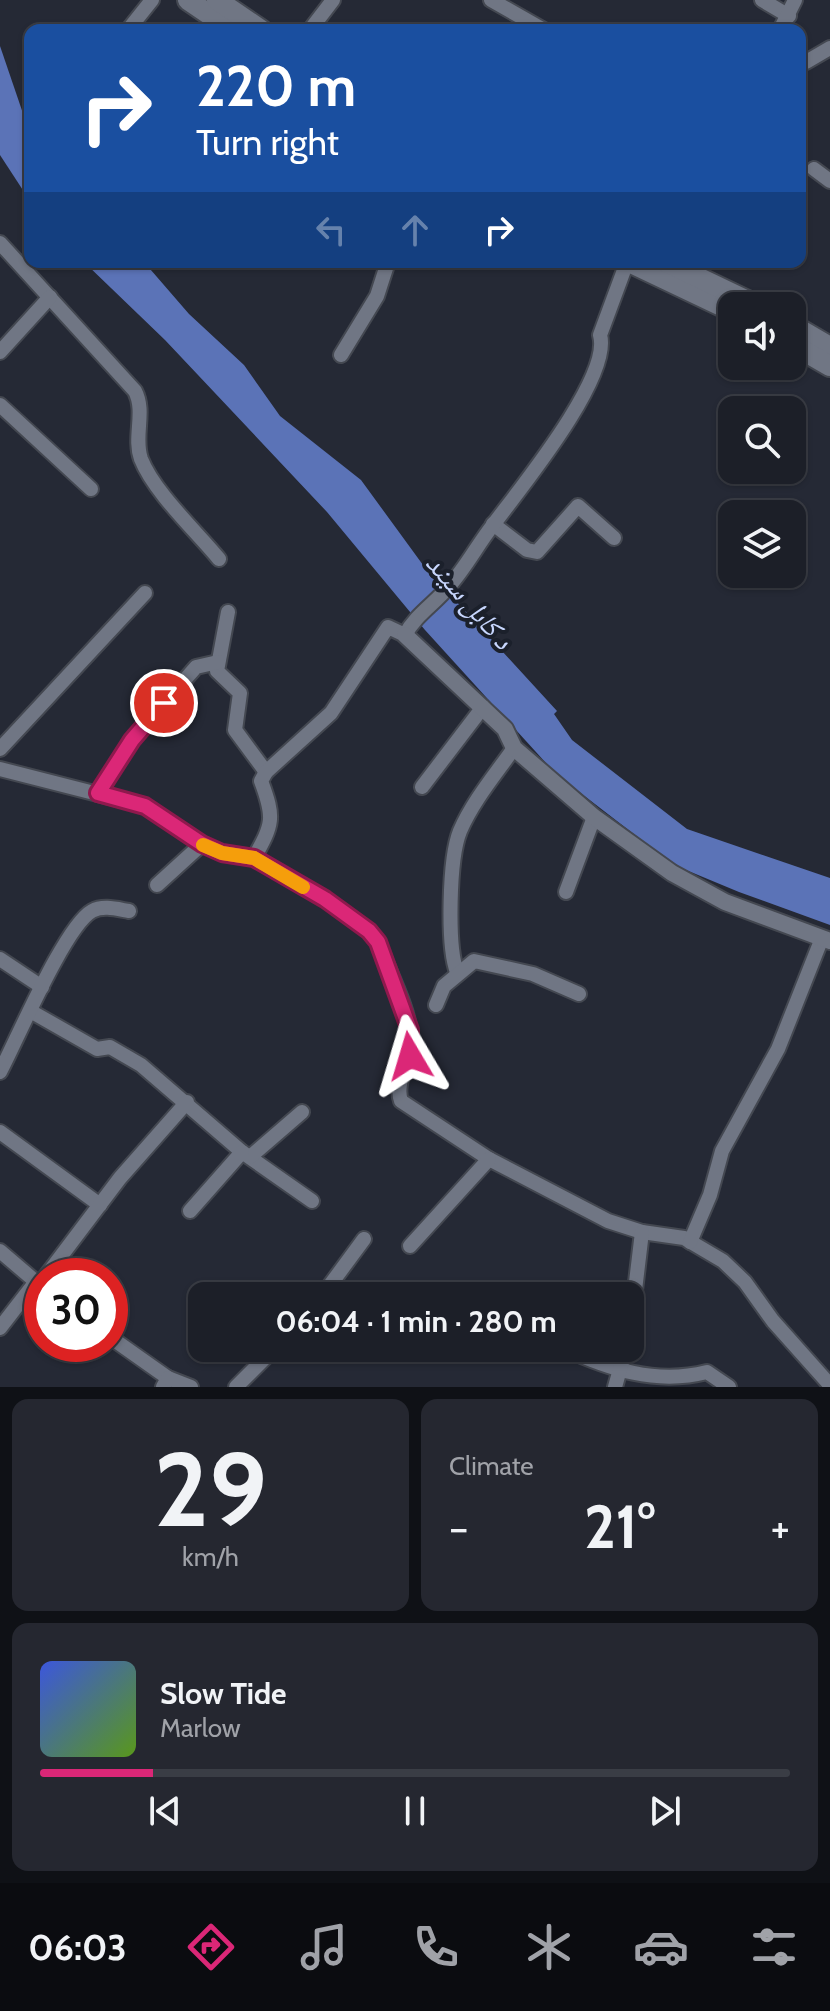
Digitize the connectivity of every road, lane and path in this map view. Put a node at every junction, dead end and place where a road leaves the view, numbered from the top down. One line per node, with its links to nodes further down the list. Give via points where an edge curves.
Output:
1 (152, 0): 9 (street)
2 (188, 0): 10 (main road)
3 (217, 0): 11 (main road)
4 (333, 0): 12 (street)
5 (491, 0): 13 (street)
6 (762, 0): 8 (street)
7 (795, 0): 8 (street)
8 (789, 16): 14 (street)
9 (133, 24)
10 (223, 24)
11 (252, 24)
12 (315, 24)
13 (533, 24)
14 (784, 24)
15 (830, 48): 16 (street)
16 (806, 62)
17 (814, 169): 18 (street)
18 (830, 181)
19 (0, 243): 25 (street)
20 (386, 268): 31 (street, via 377,296)
21 (626, 268): 35 (street, via 600,335 594,369 557,441)
22 (641, 268): 26 (main road)
23 (679, 268): 24 (main road)
24 (729, 292)
25 (50, 297): 29 (street); 37 (street, via 135,391 141,402 140,457)
26 (718, 304)
27 (806, 333): 28 (main road)
28 (830, 347)
29 (0, 352)
30 (806, 352): 32 (main road)
31 (341, 355)
32 (830, 366)
33 (0, 405): 34 (street)
34 (91, 489)
35 (493, 524): 36 (street, via 537,552 578,506); 40 (street, via 450,586)
36 (614, 538)
37 (219, 559)
38 (145, 593): 44 (street)
39 (228, 612): 41 (street)
40 (408, 629): 42 (street); 46 (street, via 388,627 331,713)
41 (218, 662): 46 (street, via 217,671 240,693 235,730); 48 (street, via 196,667 132,740)
42 (483, 707): 43 (street, via 505,729); 47 (street)
43 (514, 748): 49 (street); 57 (street, via 459,834 450,956)
44 (0, 749)
45 (0, 769): 48 (street)
46 (266, 772): 51 (street, via 261,781 272,810 271,827)
47 (422, 787)
48 (98, 793): 50 (street, via 145,806)
49 (594, 817): 53 (street); 55 (street, via 672,873 725,902)
50 (202, 844): 51 (street); 52 (street)
51 (254, 858): 67 (street, via 325,899 378,942 410,1030 401,1101)
52 (157, 885)
53 (566, 892)
54 (129, 911): 58 (street, via 110,908 86,917)
55 (826, 940): 73 (street, via 778,1049 722,1151)
56 (0, 959): 58 (street)
57 (457, 972): 59 (street, via 474,961 486,963 533,974); 60 (street)
58 (42, 987): 61 (street)
59 (579, 994)
60 (436, 1005)
61 (32, 1012): 62 (street); 63 (street, via 97,1049 110,1047)
62 (0, 1072)
63 (187, 1102): 66 (street); 69 (street)
64 (302, 1112): 66 (street)
65 (0, 1132): 69 (street)
66 (246, 1154): 68 (street); 70 (street)
67 (489, 1159): 71 (street, via 608,1221); 74 (street)
68 (312, 1201)
69 (100, 1205): 76 (street)
70 (190, 1211)
71 (642, 1232): 73 (street); 79 (street)
72 (364, 1239): 78 (street)
73 (690, 1242): 87 (street, via 723,1261 745,1282 773,1321)
74 (410, 1246)
75 (0, 1251): 77 (street)
76 (60, 1258)
77 (24, 1270)
78 (332, 1282)
79 (636, 1282)
80 (24, 1302): 81 (street)
81 (0, 1328)
82 (128, 1351): 88 (street)
83 (261, 1362): 90 (street)
84 (596, 1362): 86 (street)
85 (622, 1362): 86 (street)
86 (619, 1372): 91 (street); 92 (street, via 658,1378 707,1372)
87 (829, 1380)
88 (166, 1382): 89 (street)
89 (191, 1387)
90 (236, 1387)
91 (615, 1387)
92 (729, 1387)

